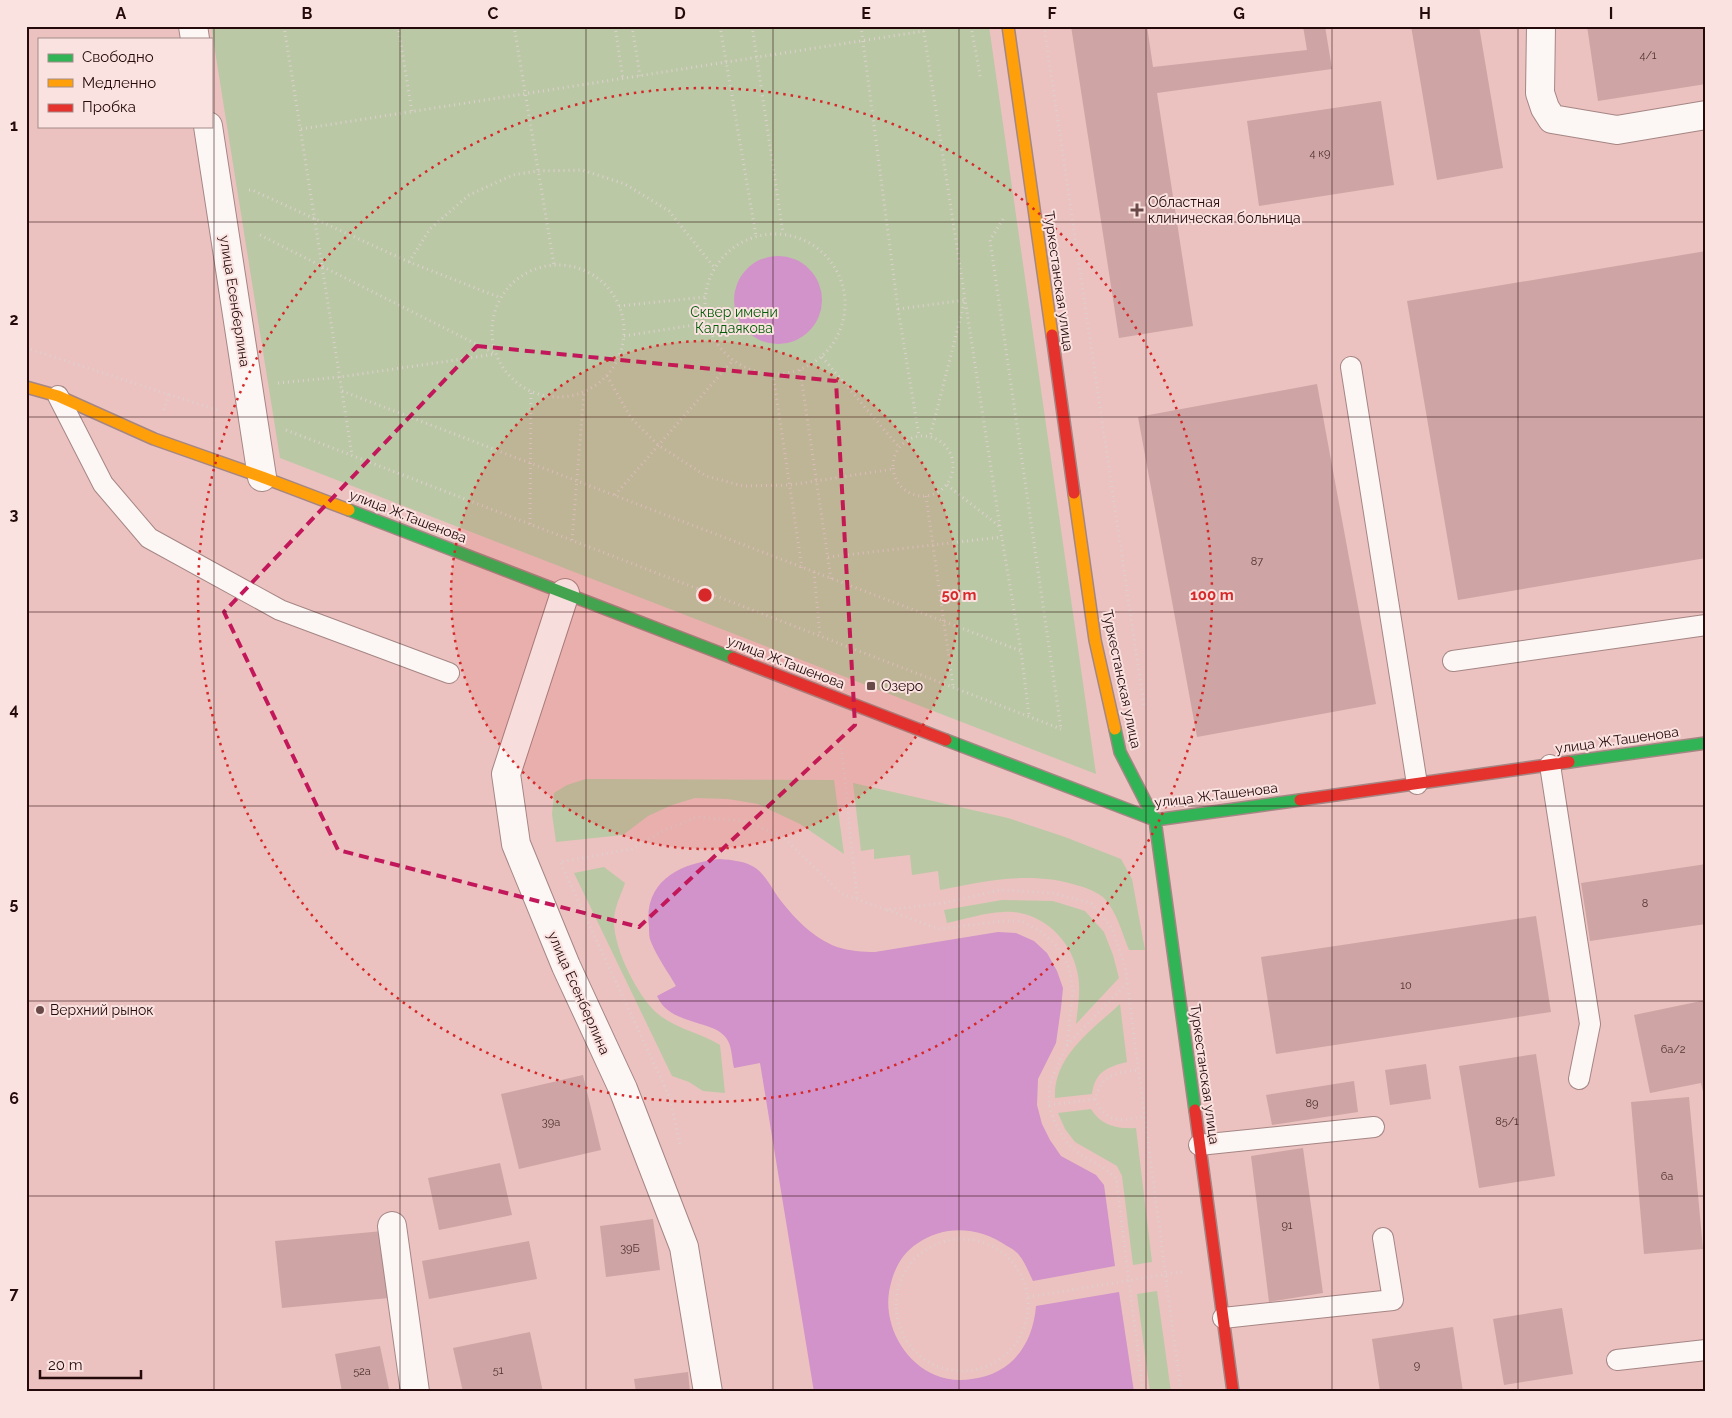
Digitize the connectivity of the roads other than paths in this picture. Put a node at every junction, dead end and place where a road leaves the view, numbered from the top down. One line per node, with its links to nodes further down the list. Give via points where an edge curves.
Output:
1 (1008, 26): 16 (street, Туркестанская улица, via 1095,640 1120,752)
2 (1541, 26): 3 (street, via 1540,93 1544,108 1552,119 1617,130)
3 (1706, 115)
4 (208, 128): 8 (street, улица Есенберлина)
5 (1351, 367): 15 (lane)
6 (26, 387): 7 (street, улица Ж.Ташенова)
7 (58, 396): 8 (street, улица Ж.Ташенова, via 154,439); 12 (lane, via 103,484 149,538 280,610)
8 (262, 476): 9 (street, улица Ж.Ташенова)
9 (565, 593): 16 (street, улица Ж.Ташенова); 26 (street, улица Есенберлина, via 506,774 516,844 566,966 623,1089 684,1247)
10 (1706, 625): 11 (lane)
11 (1453, 661)
12 (449, 673)
13 (1706, 743): 14 (street, улица Ж.Ташенова)
14 (1550, 765): 15 (street, улица Ж.Ташенова); 17 (lane, via 1590,1024)
15 (1417, 784): 16 (street, улица Ж.Ташенова)
16 (1155, 820): 19 (street, Туркестанская улица)
17 (1579, 1080)
18 (1374, 1127): 19 (lane)
19 (1199, 1145): 22 (street, Туркестанская улица)
20 (392, 1226): 25 (street)
21 (1383, 1238): 22 (lane, via 1393,1300)
22 (1223, 1318): 27 (street, Туркестанская улица)
23 (1706, 1350): 24 (lane)
24 (1617, 1360)
25 (415, 1392)
26 (708, 1392)
27 (1233, 1392)

